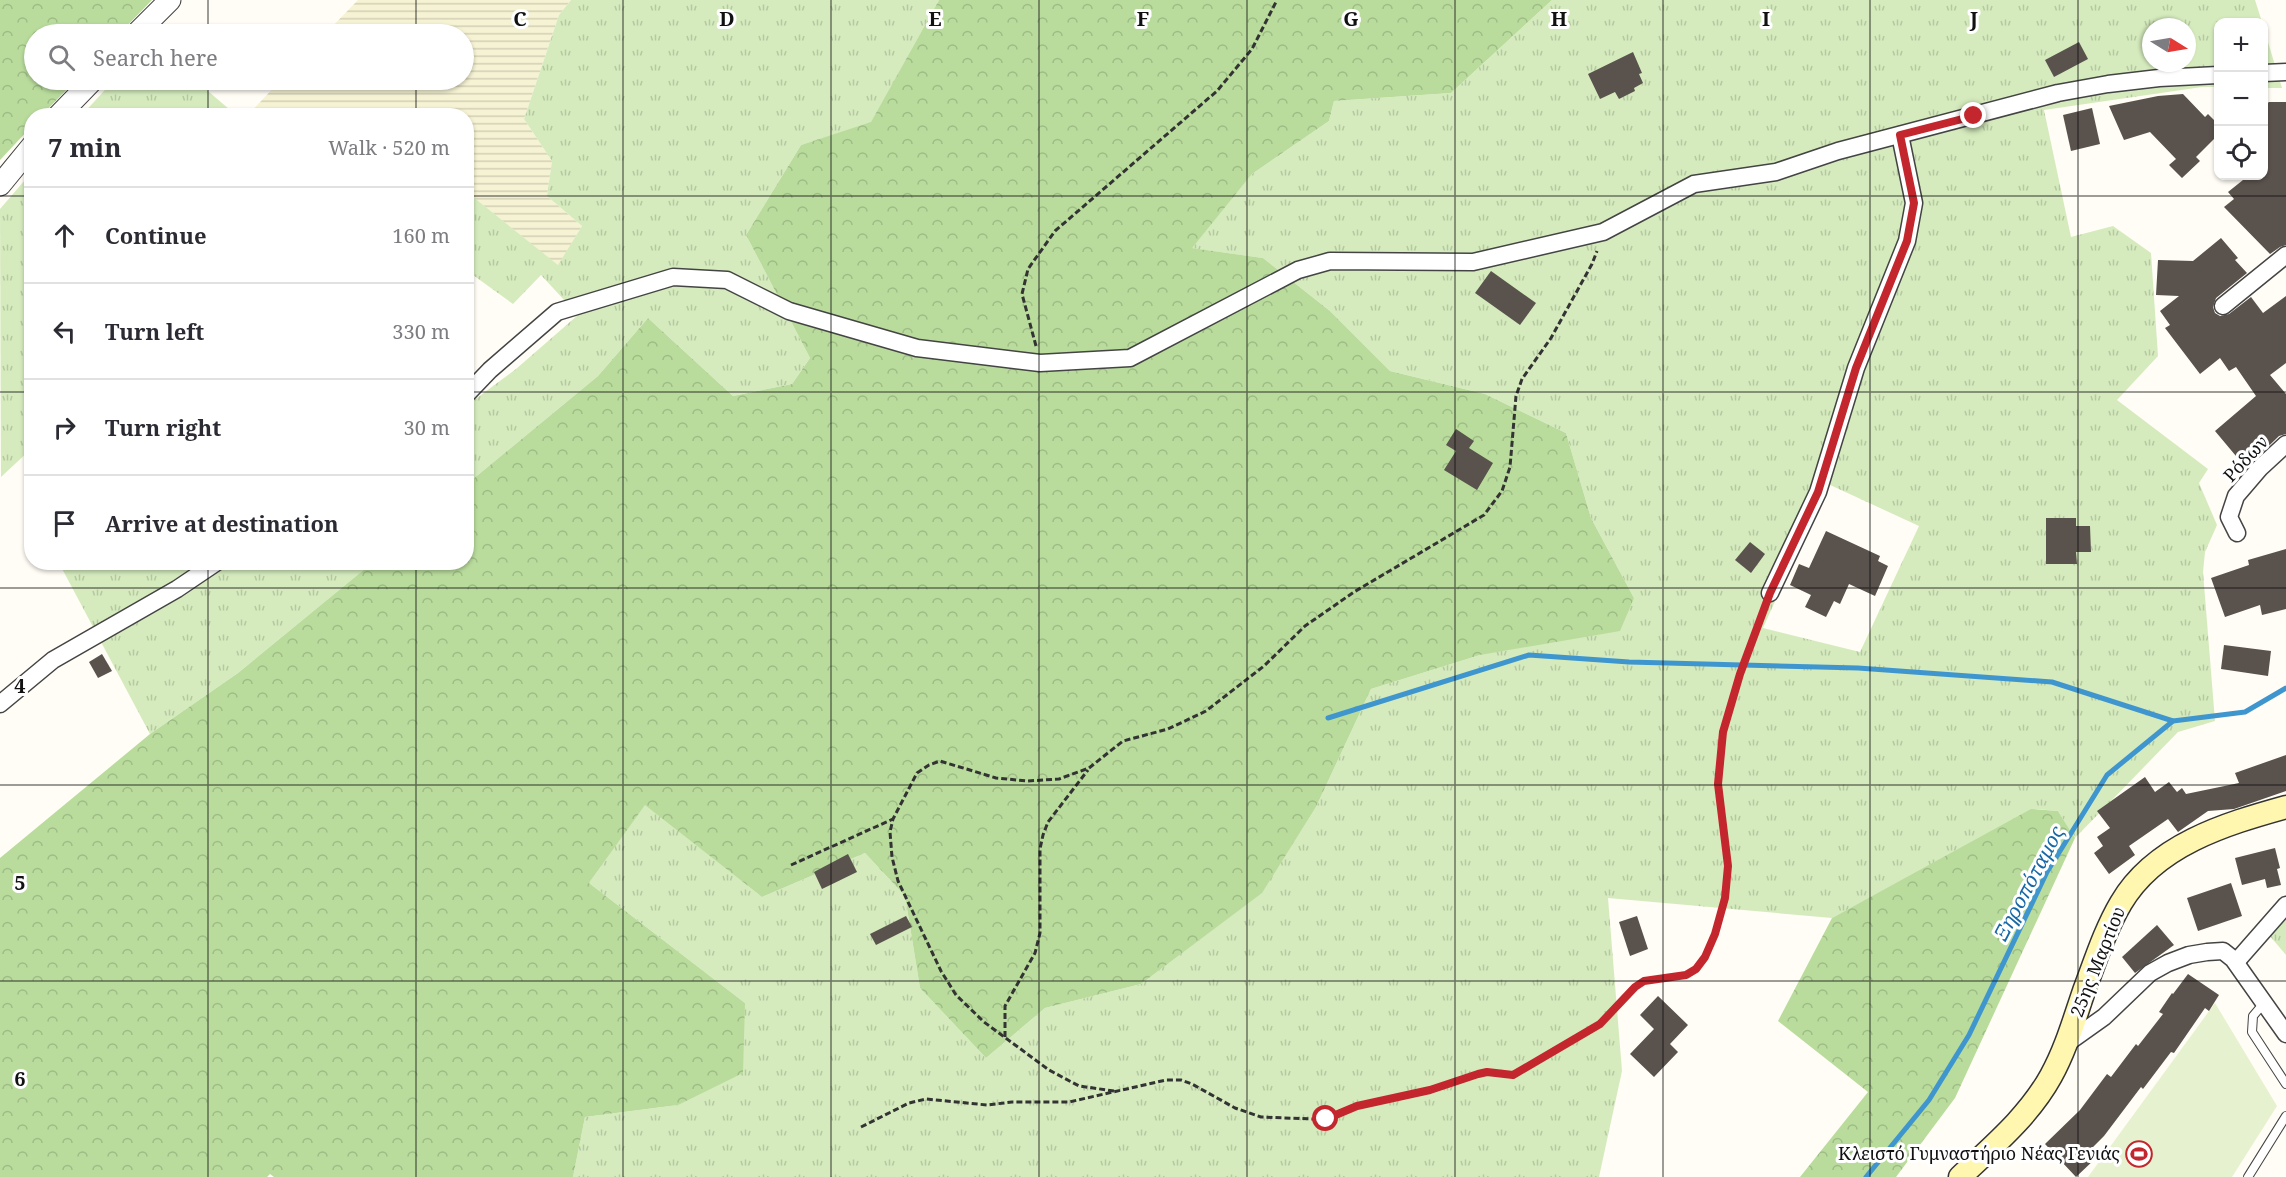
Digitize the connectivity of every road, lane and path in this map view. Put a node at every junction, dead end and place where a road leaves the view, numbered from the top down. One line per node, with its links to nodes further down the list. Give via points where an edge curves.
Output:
1 (170, 0): 3 (street)
2 (1277, 0): 15 (path, via 1252,50 1217,91 1055,231 1028,269 1022,294)
3 (146, 24)
4 (2286, 72): 5 (street)
5 (2268, 73)
6 (2214, 75): 9 (street, via 2159,78 2058,93)
7 (83, 90): 8 (street)
8 (66, 108)
9 (1900, 135): 12 (street, via 1776,172 1694,184); 20 (street, via 1914,203 1907,241 1856,368 1818,492)
10 (24, 156): 11 (street)
11 (0, 185)
12 (1603, 232): 15 (street, via 1473,262 1330,261 1298,270 1131,358); 22 (path, via 1592,264 1551,338 1522,379 1516,396 1510,468 1502,491 1484,515 1354,592 1305,626 1264,666 1206,711 1168,729 1123,741)
13 (2286, 255): 14 (street)
14 (2223, 306)
15 (1040, 363): 16 (street, via 917,348 789,311 727,280 673,277 557,312)
16 (474, 387)
17 (2286, 444): 18 (street, Ρόδων, via 2236,496 2229,518)
18 (2238, 533)
19 (204, 570): 21 (street, via 53,660)
20 (1770, 593): 33 (path, via 1723,732 1718,784 1728,866 1725,898 1715,934 1696,969 1676,978 1644,981 1600,1024 1513,1075 1478,1074 1430,1090 1357,1106 1326,1119 1261,1117 1181,1080)
21 (0, 704)
22 (1089, 768): 24 (path, via 1059,779 1028,781 996,778 940,761 916,773); 30 (path, via 1042,835 1040,933 1035,953 1005,1006)
23 (2286, 807): 31 (main road, 25ης Μαρτίου, via 2180,846 2134,885 2103,943)
24 (893, 819): 25 (path); 30 (path, via 892,857 898,881 941,971 956,995)
25 (791, 865)
26 (2286, 905): 27 (street)
27 (2236, 962): 28 (street); 31 (street, via 2223,951 2189,955 2168,963 2150,973 2104,1017)
28 (2264, 1003): 29 (street); 32 (lane, via 2253,1016 2252,1032)
29 (2286, 1034)
30 (1005, 1038): 33 (path, via 1079,1086)
31 (2066, 1044): 36 (main road, 25ης Μαρτίου, via 2031,1106)
32 (2286, 1084)
33 (1114, 1092): 35 (path, via 1069,1102 987,1105 926,1098)
34 (2286, 1116): 37 (lane)
35 (861, 1127)
36 (1960, 1177)
37 (2248, 1177)

